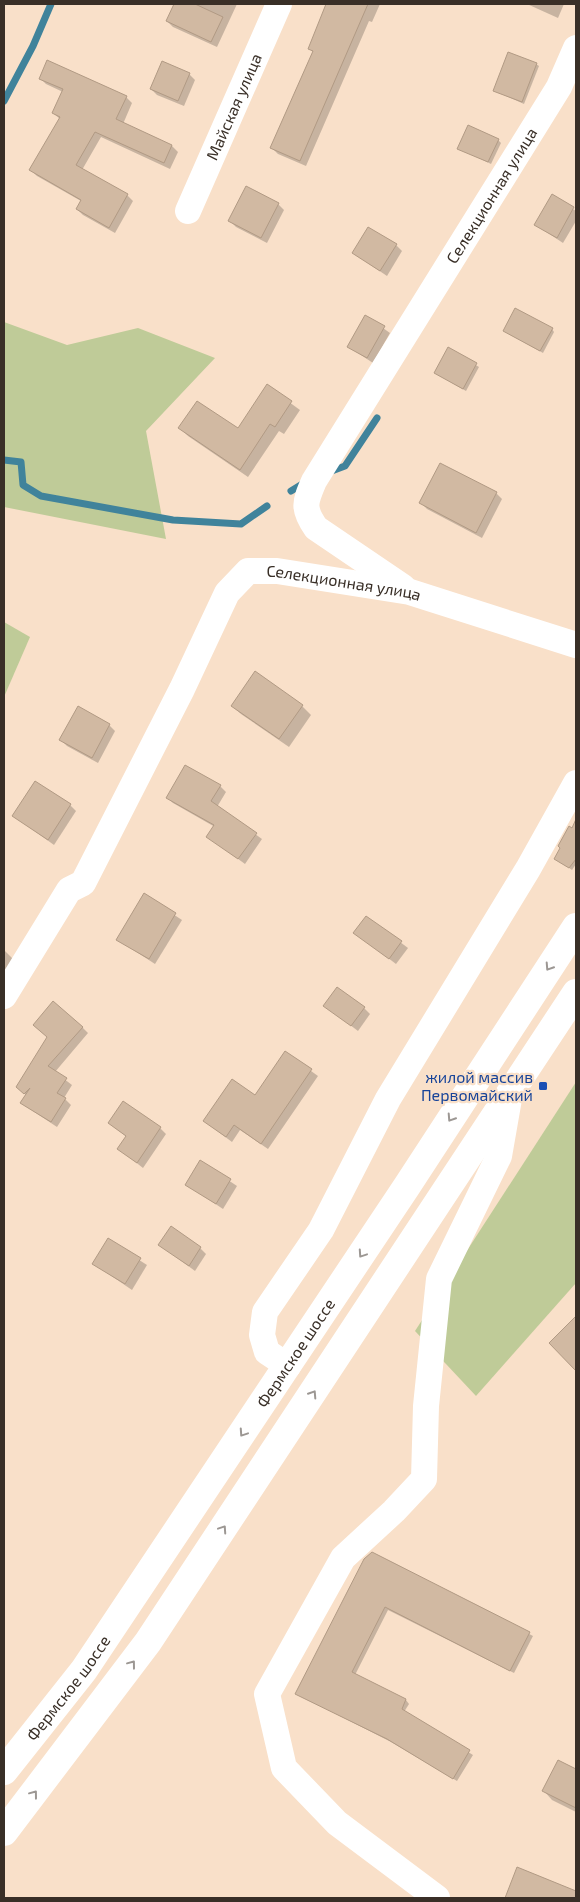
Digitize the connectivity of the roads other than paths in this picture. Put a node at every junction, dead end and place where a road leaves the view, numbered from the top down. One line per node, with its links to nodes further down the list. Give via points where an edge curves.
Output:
1 (279, 4): 3 (street, Майская улица)
2 (576, 48): 4 (street, Селекционная улица, via 559,87 314,481 306,499 306,514 316,528)
3 (188, 211)
4 (410, 592): 5 (street); 9 (street, Селекционная улица, via 277,571 248,571 227,593 182,689 83,882 69,890)
5 (576, 645)
6 (576, 783): 11 (street, via 528,869 388,1099 321,1230 265,1312 262,1335 267,1352)
7 (576, 926): 11 (main road, Фермское шоссе, one-way to 11)
8 (576, 993): 10 (main road)
9 (4, 996)
10 (510, 1092): 13 (main road, one-way to 10, via 148,1642); 14 (street, via 499,1156 439,1279 426,1406 424,1479 343,1558 267,1694 284,1768 337,1823)
11 (288, 1366): 12 (main road, Фермское шоссе, one-way to 12, via 84,1670)
12 (4, 1771)
13 (4, 1832)
14 (437, 1898)

